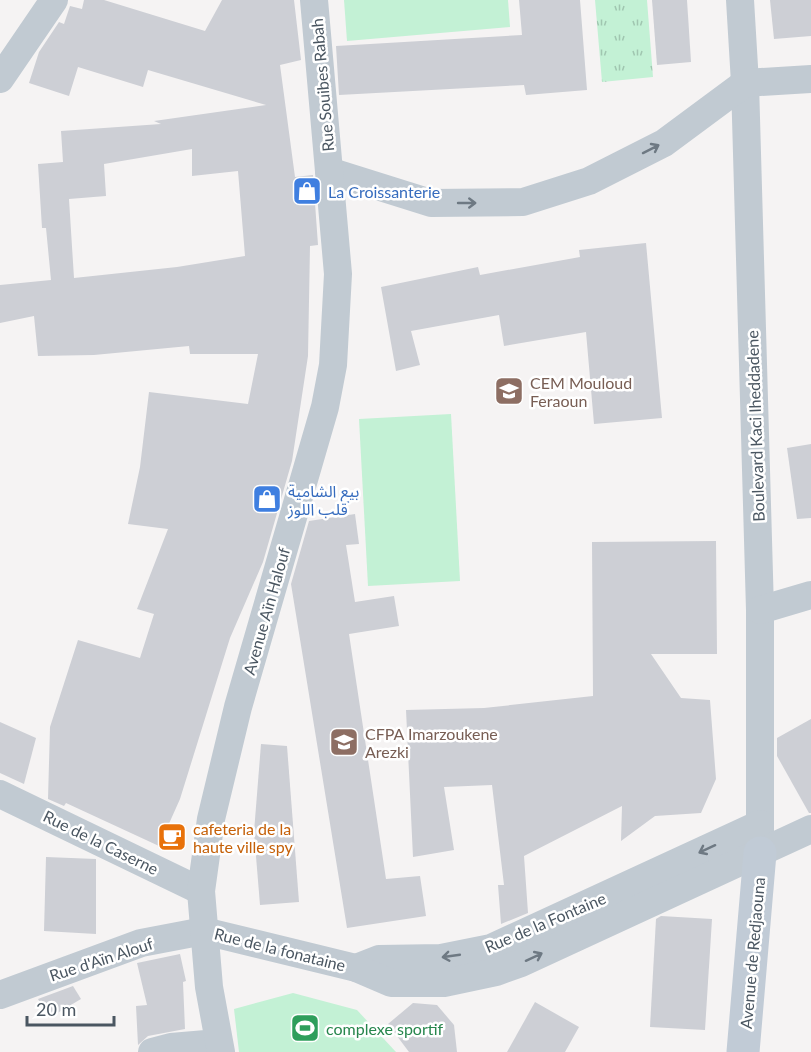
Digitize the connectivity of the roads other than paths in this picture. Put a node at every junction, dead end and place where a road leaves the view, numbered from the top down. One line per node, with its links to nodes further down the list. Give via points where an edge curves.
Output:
1 (54, 0): 4 (street)
2 (314, 0): 7 (street, Rue Souibes Rabah)
3 (740, 0): 6 (street, Boulevard Kaci Iheddadene)
4 (0, 79)
5 (811, 79): 6 (street)
6 (745, 83): 7 (street, one-way to 6, via 431,203 523,202 589,181 664,143); 9 (street, Boulevard Kaci Iheddadene)
7 (329, 171): 13 (street, Avenue Aïn Halouf, via 339,274 333,365 325,407 238,706 211,819)
8 (811, 595): 9 (street)
9 (760, 610): 12 (street, Boulevard Kaci Iheddadene)
10 (0, 794): 13 (street, Rue de la Caserne)
11 (811, 829): 12 (street, Rue de la Fontaine)
12 (760, 838): 15 (street, Rue de la Fontaine, via 496,972 418,984 392,982); 19 (street, Avenue de Redjaouna)
13 (201, 891): 14 (street, Avenue Aïn Halouf)
14 (204, 931): 15 (street, Rue de la fonataine); 16 (street, Rue d'Aïn Alouf, via 141,943); 17 (street, Avenue Aïn Halouf)
15 (356, 968)
16 (0, 995)
17 (220, 1048): 18 (street, via 171,1047)
18 (152, 1052)
19 (743, 1052)

